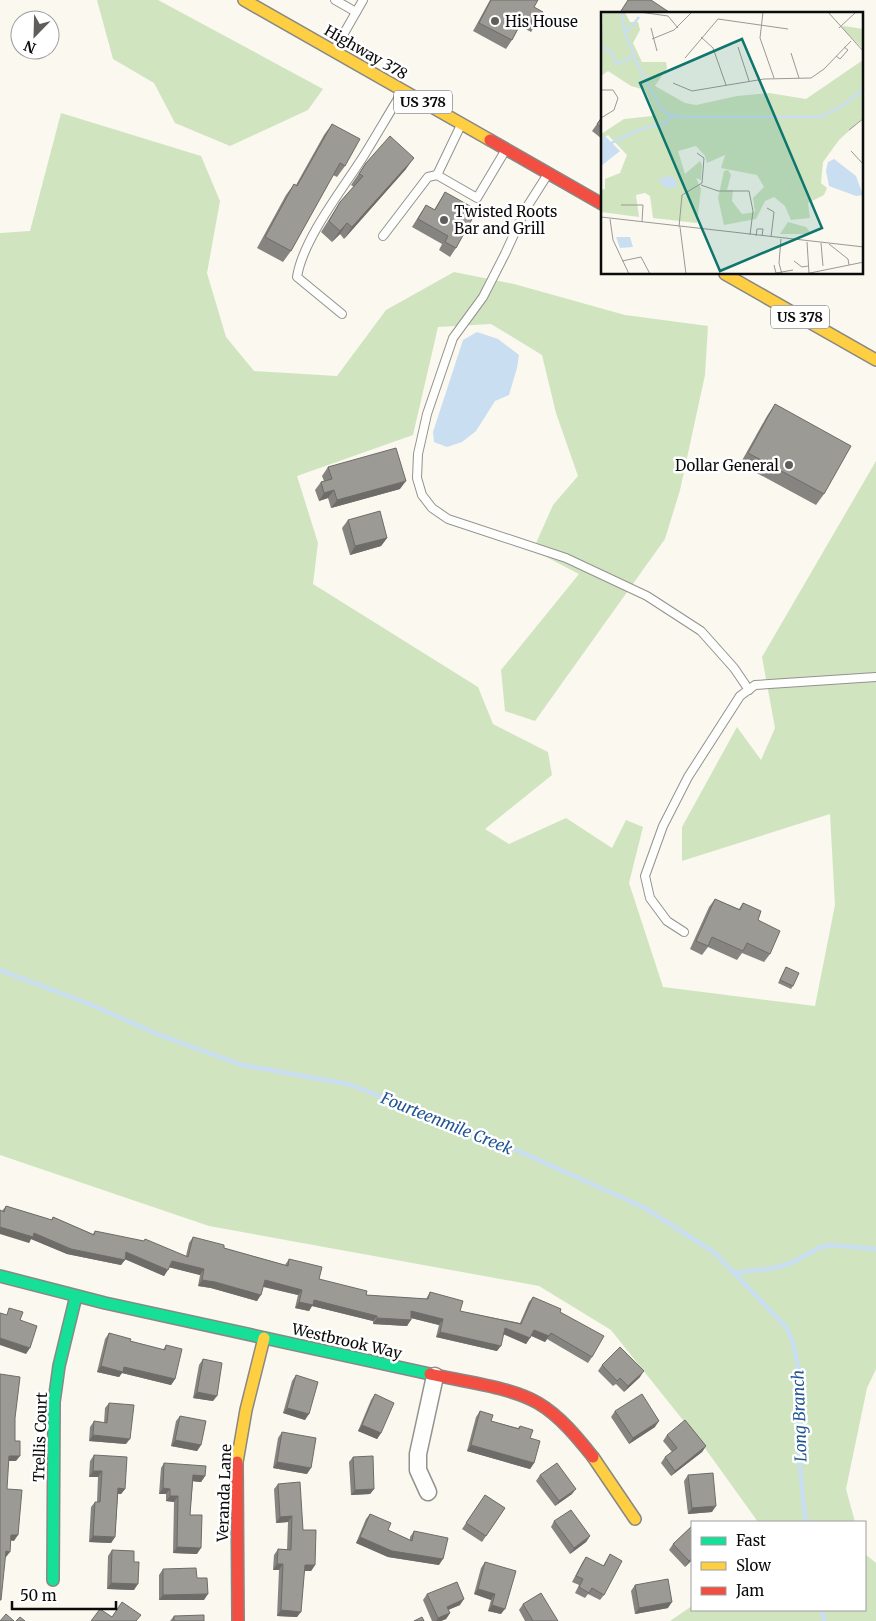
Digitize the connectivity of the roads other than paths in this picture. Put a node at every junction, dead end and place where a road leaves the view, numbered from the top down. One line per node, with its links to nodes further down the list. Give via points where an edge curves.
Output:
1 (244, 0): 5 (street, Highway 378 / US 378)
2 (335, 0): 4 (lane)
3 (363, 0): 4 (lane)
4 (356, 12): 5 (lane)
5 (334, 51): 6 (street, Highway 378 / US 378)
6 (403, 90): 7 (street, Highway 378 / US 378); 14 (lane, via 331,204 298,268 297,278)
7 (462, 123): 8 (street, Highway 378 / US 378); 10 (lane)
8 (507, 149): 9 (street, Highway 378 / US 378); 10 (lane, via 477,198)
9 (548, 173): 11 (street, Highway 378 / US 378); 17 (lane, via 525,210 483,297 453,338 427,414 418,454 417,478 422,495 432,508 448,519 566,558 647,596 700,632 734,668)
10 (437, 175): 12 (lane, via 428,177)
11 (601, 203)
12 (384, 236)
13 (727, 275): 15 (street, US 378)
14 (342, 314)
15 (876, 360)
16 (876, 677): 17 (lane, via 755,685)
17 (749, 690): 18 (lane, via 740,696 688,777 663,826 645,876 650,898 667,921)
18 (684, 932)
19 (0, 1276): 20 (street, Westbrook Way)
20 (76, 1296): 21 (street, Westbrook Way); 25 (street, Trellis Court, via 54,1402)
21 (264, 1338): 22 (street, Westbrook Way); 26 (street, Veranda Lane, via 246,1410 237,1464)
22 (435, 1376): 23 (street, via 418,1454 418,1470); 24 (street, Westbrook Way, via 526,1397 555,1415 577,1438)
23 (428, 1492)
24 (635, 1519)
25 (53, 1580)
26 (238, 1621)

